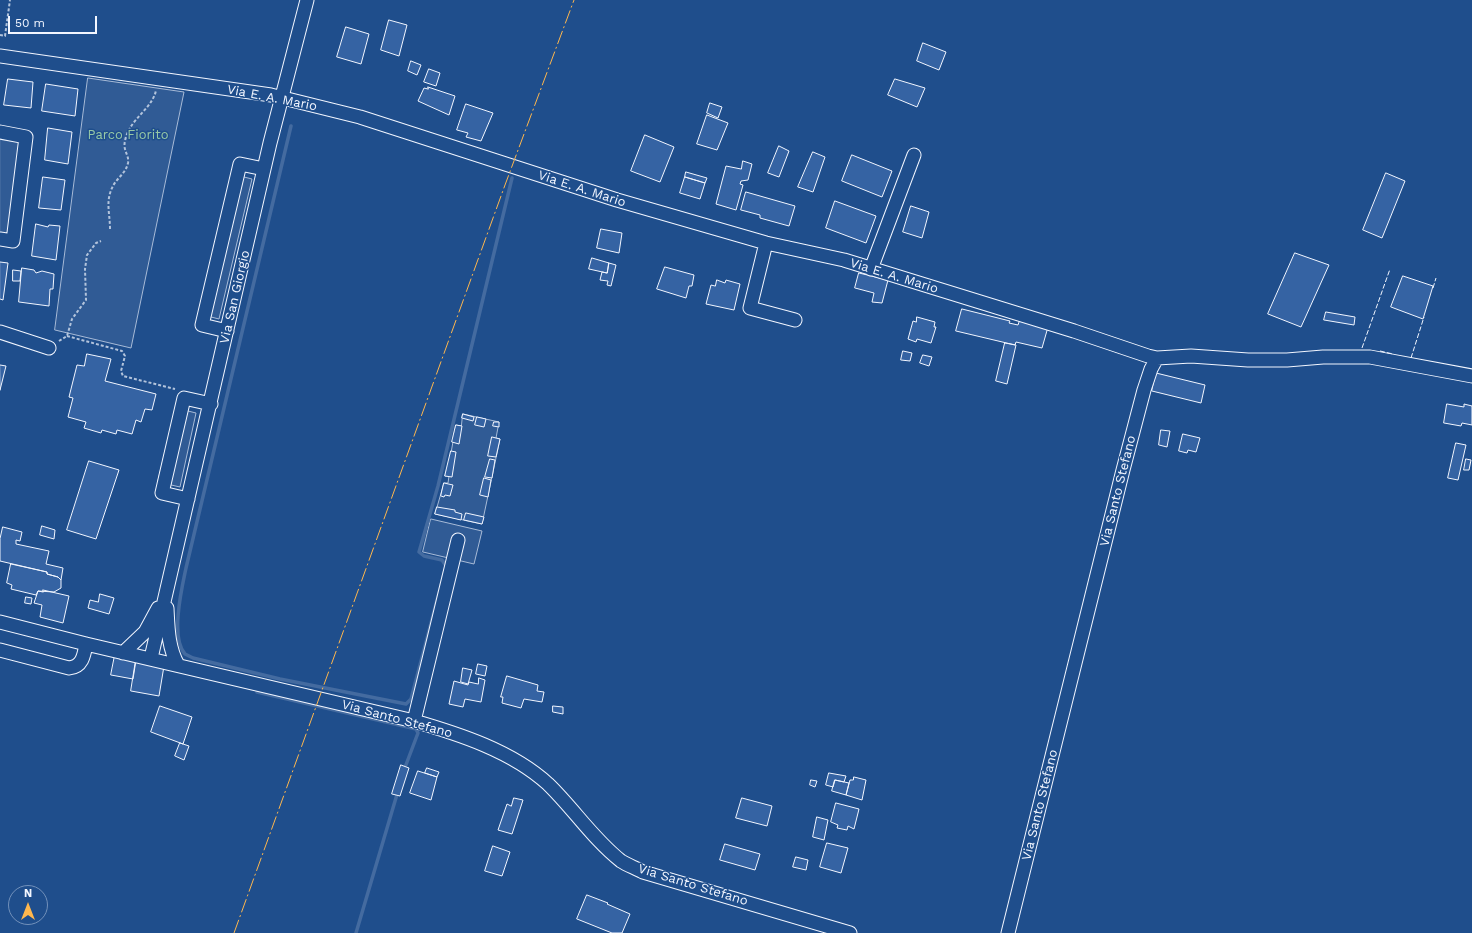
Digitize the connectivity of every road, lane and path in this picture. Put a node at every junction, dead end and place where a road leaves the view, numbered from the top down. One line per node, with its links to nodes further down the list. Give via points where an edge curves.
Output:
1 (10, 0): 3 (path, via 5,36)
2 (307, 0): 6 (street, Via San Giorgio)
3 (0, 35)
4 (0, 56): 5 (street, Via E. A. Mario)
5 (158, 79): 6 (street, Via E. A. Mario); 10 (path, via 156,93 130,128 126,138 124,147 128,163 122,176 113,185 107,202)
6 (281, 97): 9 (street, Via San Giorgio); 13 (street, Via E. A. Mario, via 360,117 617,200)
7 (0, 132): 11 (street, via 26,136 13,241)
8 (914, 155): 14 (street)
9 (264, 169): 16 (street, Via San Giorgio); 16 (street, via 240,164 202,325)
10 (110, 229)
11 (0, 239)
12 (101, 242): 18 (path, via 96,243 87,255 86,300 72,319)
13 (766, 243): 14 (street, Via E. A. Mario, via 844,260); 15 (street, via 750,308)
14 (871, 269): 20 (street, Via E. A. Mario)
15 (795, 320)
16 (227, 331): 23 (street, Via San Giorgio)
17 (0, 332): 19 (street)
18 (67, 336): 19 (path); 22 (path, via 122,351 125,356 121,371 123,376 176,389)
19 (49, 348)
20 (1157, 358): 21 (street, via 1191,356 1287,360 1358,356); 35 (street, Via Santo Stefano, via 1146,383 1123,470)
21 (1472, 376)
22 (184, 398): 23 (street); 24 (street, via 162,494)
23 (211, 404): 24 (street, Via San Giorgio)
24 (188, 499): 26 (street, Via San Giorgio)
25 (458, 540): 33 (street)
26 (166, 594): 30 (street, Via San Giorgio, via 145,632); 31 (street, Via San Giorgio); 32 (street, Via San Giorgio, via 172,654)
27 (0, 622): 28 (street, Via Santo Stefano)
28 (86, 644): 29 (street, via 80,664 69,668); 30 (street, Via Santo Stefano)
29 (0, 650)
30 (123, 653): 31 (street, Via Santo Stefano)
31 (151, 658): 32 (street, Via Santo Stefano)
32 (178, 665): 33 (street, Via Santo Stefano)
33 (414, 721): 34 (street, Via Santo Stefano, via 456,734 509,757 528,769 546,782 622,862 643,872)
34 (850, 933)
35 (1008, 933)

